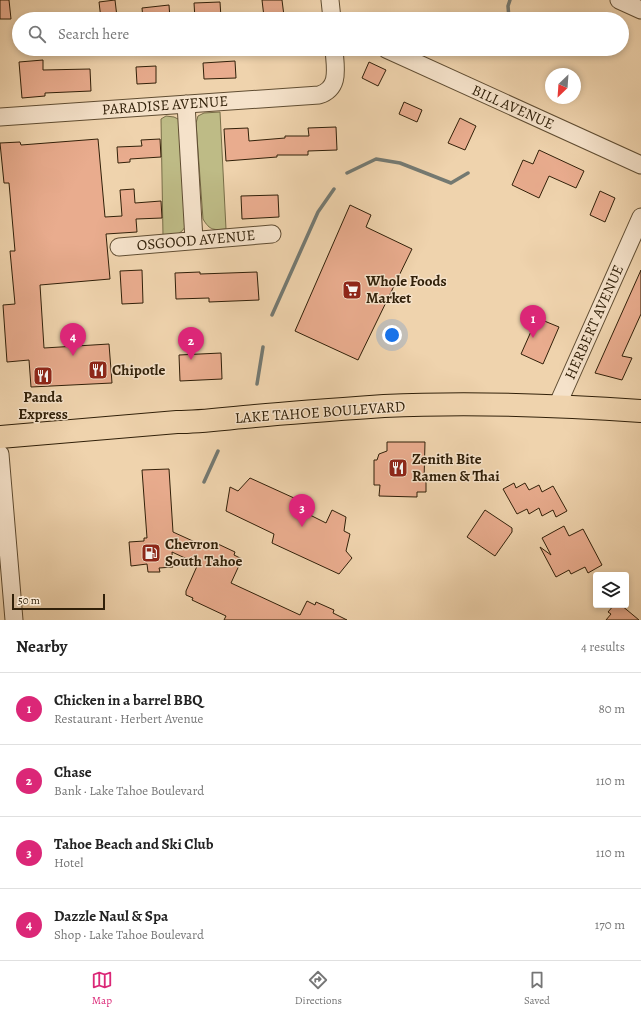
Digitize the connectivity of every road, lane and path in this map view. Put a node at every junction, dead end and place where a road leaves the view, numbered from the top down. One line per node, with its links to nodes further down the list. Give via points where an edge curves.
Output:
1 (330, 0): 4 (street)
2 (619, 0): 3 (street)
3 (641, 10)
4 (331, 12)
5 (335, 56): 7 (street, PARADISE AVENUE, via 335,81 325,93)
6 (401, 56): 9 (street, BILL AVENUE)
7 (186, 104): 8 (street, PARADISE AVENUE); 12 (street)
8 (0, 117)
9 (641, 165)
10 (641, 217): 14 (street, HERBERT AVENUE)
11 (272, 234): 12 (street, OSGOOD AVENUE)
12 (194, 240): 13 (street, OSGOOD AVENUE)
13 (119, 247)
14 (557, 406): 15 (highway, LAKE TAHOE BOULEVARD); 16 (highway, LAKE TAHOE BOULEVARD, via 385,406)
15 (641, 411)
16 (0, 437)
17 (0, 454): 18 (street)
18 (14, 620)

